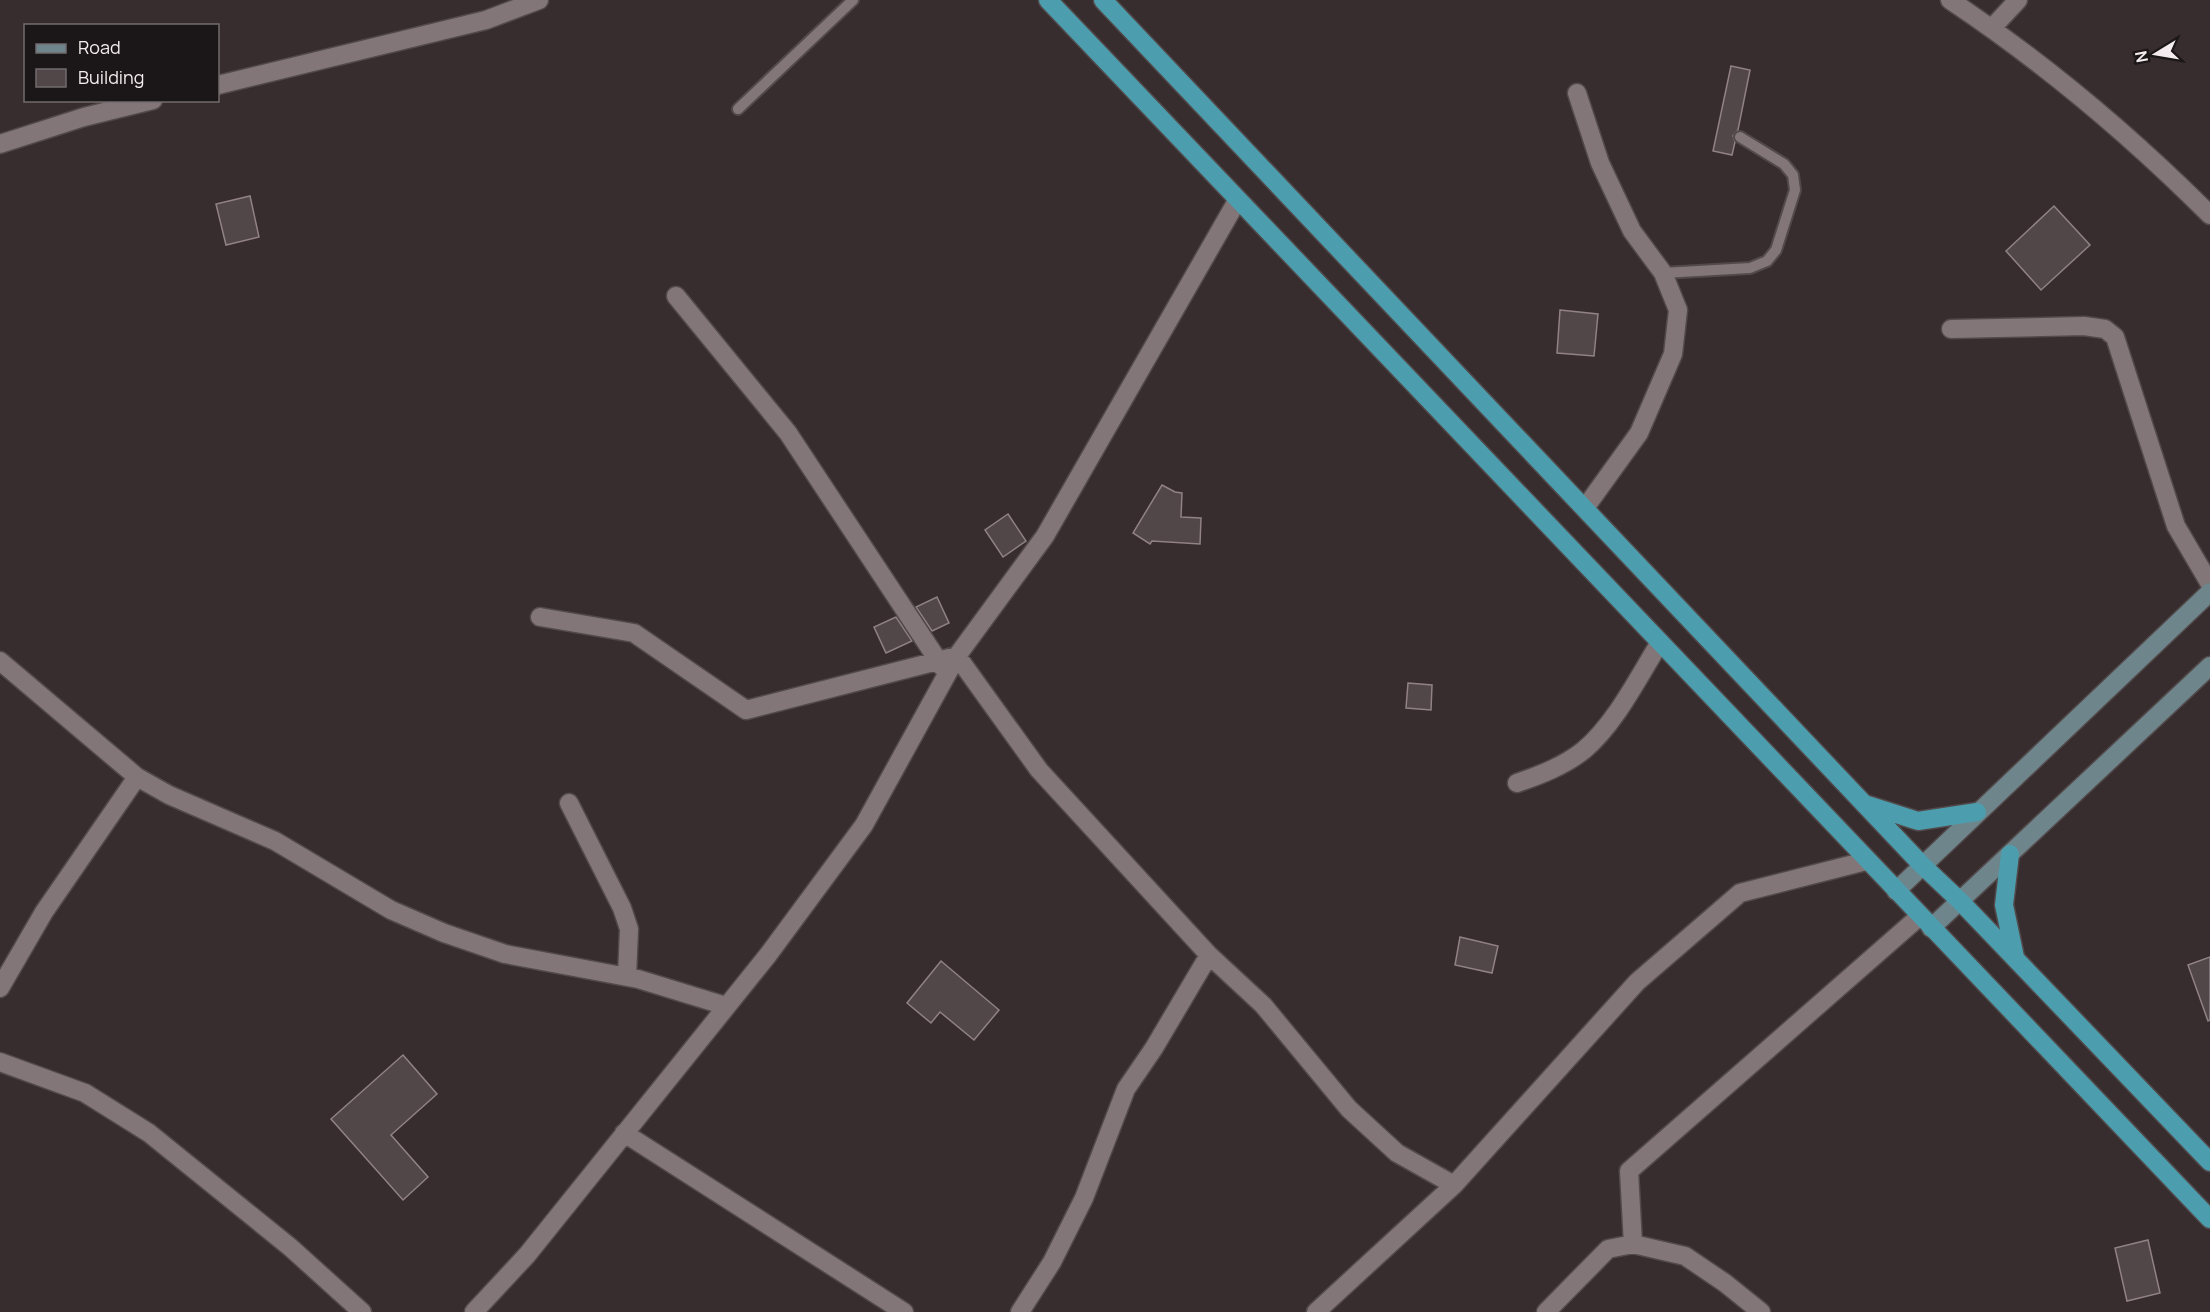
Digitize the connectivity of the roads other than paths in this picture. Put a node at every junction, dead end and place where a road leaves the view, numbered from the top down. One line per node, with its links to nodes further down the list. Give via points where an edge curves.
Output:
1 (538, 0): 8 (street, via 486,20)
2 (853, 0): 11 (lane)
3 (1048, 0): 14 (highway)
4 (1103, 0): 19 (highway)
5 (1950, 0): 7 (street)
6 (2018, 0): 7 (street)
7 (1992, 28): 15 (street, via 2166,171)
8 (219, 85)
9 (1577, 93): 16 (street, via 1600,162 1632,231)
10 (145, 102): 13 (street)
11 (738, 109)
12 (1740, 138): 16 (lane, via 1784,164 1793,175 1795,190 1776,250 1767,261 1750,268)
13 (0, 144)
14 (1238, 201): 23 (highway); 24 (street, via 1045,536)
15 (2210, 215)
16 (1663, 273): 19 (street, via 1678,310 1673,354 1639,433)
17 (676, 296): 27 (street, via 788,433)
18 (1951, 329): 20 (street, via 2084,326 2105,329 2115,337 2176,526)
19 (1585, 508): 31 (highway)
20 (2210, 584)
21 (2210, 592): 32 (main road)
22 (540, 617): 27 (street, via 634,633 746,710)
23 (1659, 644): 29 (street, via 1622,706 1584,750 1551,770); 34 (highway)
24 (957, 656): 27 (street); 39 (street, via 1039,770)
25 (0, 661): 28 (street)
26 (2210, 666): 33 (main road)
27 (942, 668): 43 (street, via 864,825)
28 (136, 777): 41 (street, via 275,842 391,910 444,933 505,954); 42 (street, via 44,912)
29 (1517, 783)
30 (569, 803): 41 (street, via 629,929)
31 (1864, 804): 32 (highway, via 1918,820); 35 (highway)
32 (1977, 812): 35 (main road)
33 (2010, 854): 37 (main road); 40 (highway, via 2004,905)
34 (1866, 861): 36 (highway); 47 (street, via 1740,893 1637,982)
35 (1922, 865): 36 (main road); 37 (highway)
36 (1896, 891): 38 (highway)
37 (1960, 901): 38 (main road); 40 (highway)
38 (1926, 922): 48 (highway); 49 (street, via 1629,1171)
39 (1209, 955): 47 (street, via 1263,1005 1349,1108 1389,1146); 53 (street, via 1126,1089 1084,1198 1052,1262)
40 (2016, 959): 46 (highway)
41 (627, 977): 43 (street)
42 (0, 988)
43 (726, 1006): 45 (street)
44 (0, 1062): 50 (street, via 85,1093 149,1133 290,1247)
45 (624, 1132): 51 (street, via 526,1255); 52 (street)
46 (2210, 1162)
47 (1454, 1185): 54 (street)
48 (2210, 1219)
49 (1633, 1244): 55 (street, via 1608,1249); 56 (street, via 1685,1256)
50 (362, 1312)
51 (474, 1312)
52 (904, 1312)
53 (1020, 1312)
54 (1316, 1312)
55 (1546, 1312)
56 (1761, 1312)

